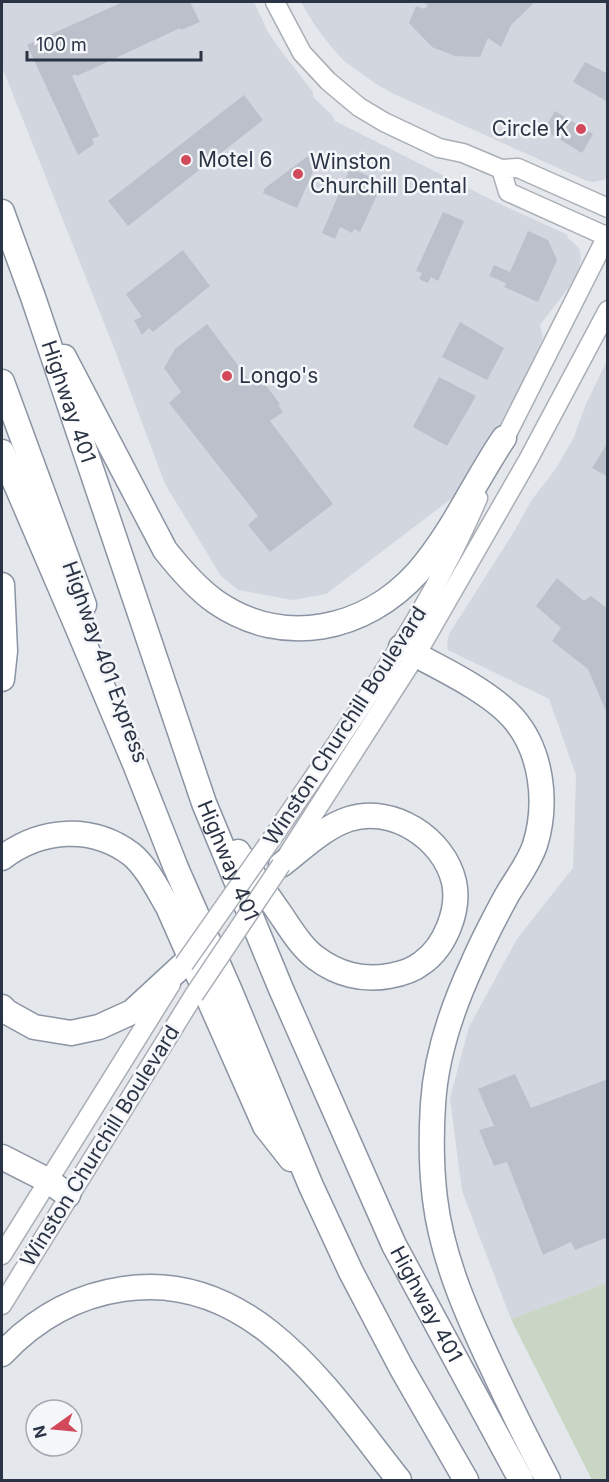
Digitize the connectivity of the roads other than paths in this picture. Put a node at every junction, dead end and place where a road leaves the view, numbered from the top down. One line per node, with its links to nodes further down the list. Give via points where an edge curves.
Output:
1 (275, 2): 2 (main road, via 302,53 327,81 359,107 439,148)
2 (501, 169): 3 (main road, via 518,168); 5 (main road, via 508,192)
3 (608, 208)
4 (2, 212): 6 (highway, Highway 401)
5 (607, 235): 9 (main road, Winston Churchill Boulevard)
6 (33, 297): 9 (highway, via 165,550 215,602 238,616 265,625 326,626 358,617 391,598 433,554); 14 (highway, Highway 401)
7 (608, 310): 12 (main road, Winston Churchill Boulevard, via 528,460)
8 (2, 382): 17 (highway, Highway 401 Express)
9 (504, 438): 12 (main road, Winston Churchill Boulevard)
10 (2, 452): 17 (highway)
11 (2, 585): 13 (highway)
12 (409, 651): 16 (main road, Winston Churchill Boulevard); 18 (main road, Winston Churchill Boulevard, bridge); 30 (highway, via 477,690 512,717 525,734 539,777 540,816 535,844 473,962 446,1029 433,1102 431,1164 441,1233 467,1314)
13 (2, 679)
14 (204, 803): 16 (highway, via 301,943 314,957 345,975 378,978 410,971 432,955 451,920 454,882 445,862 433,845 402,821 383,815 351,818 317,837); 29 (highway, Highway 401, via 280,989 394,1245)
15 (2, 858): 22 (highway, via 26,842 69,833 94,836 132,855 168,907 265,1126)
16 (281, 865): 23 (main road, Winston Churchill Boulevard, bridge)
17 (209, 942): 22 (highway)
18 (184, 963): 19 (highway, via 132,1012 99,1027 71,1033 34,1027); 21 (main road, Winston Churchill Boulevard)
19 (2, 1006)
20 (2, 1157): 21 (highway)
21 (47, 1180): 23 (highway); 24 (main road, Winston Churchill Boulevard)
22 (311, 1186): 28 (highway, via 402,1369)
23 (68, 1195): 25 (main road, Winston Churchill Boulevard)
24 (2, 1255)
25 (2, 1305)
26 (2, 1354): 27 (highway, via 22,1333 50,1314 107,1291 156,1287 203,1295 256,1320 288,1346)
27 (399, 1480)
28 (466, 1480)
29 (521, 1480)
30 (548, 1480)

